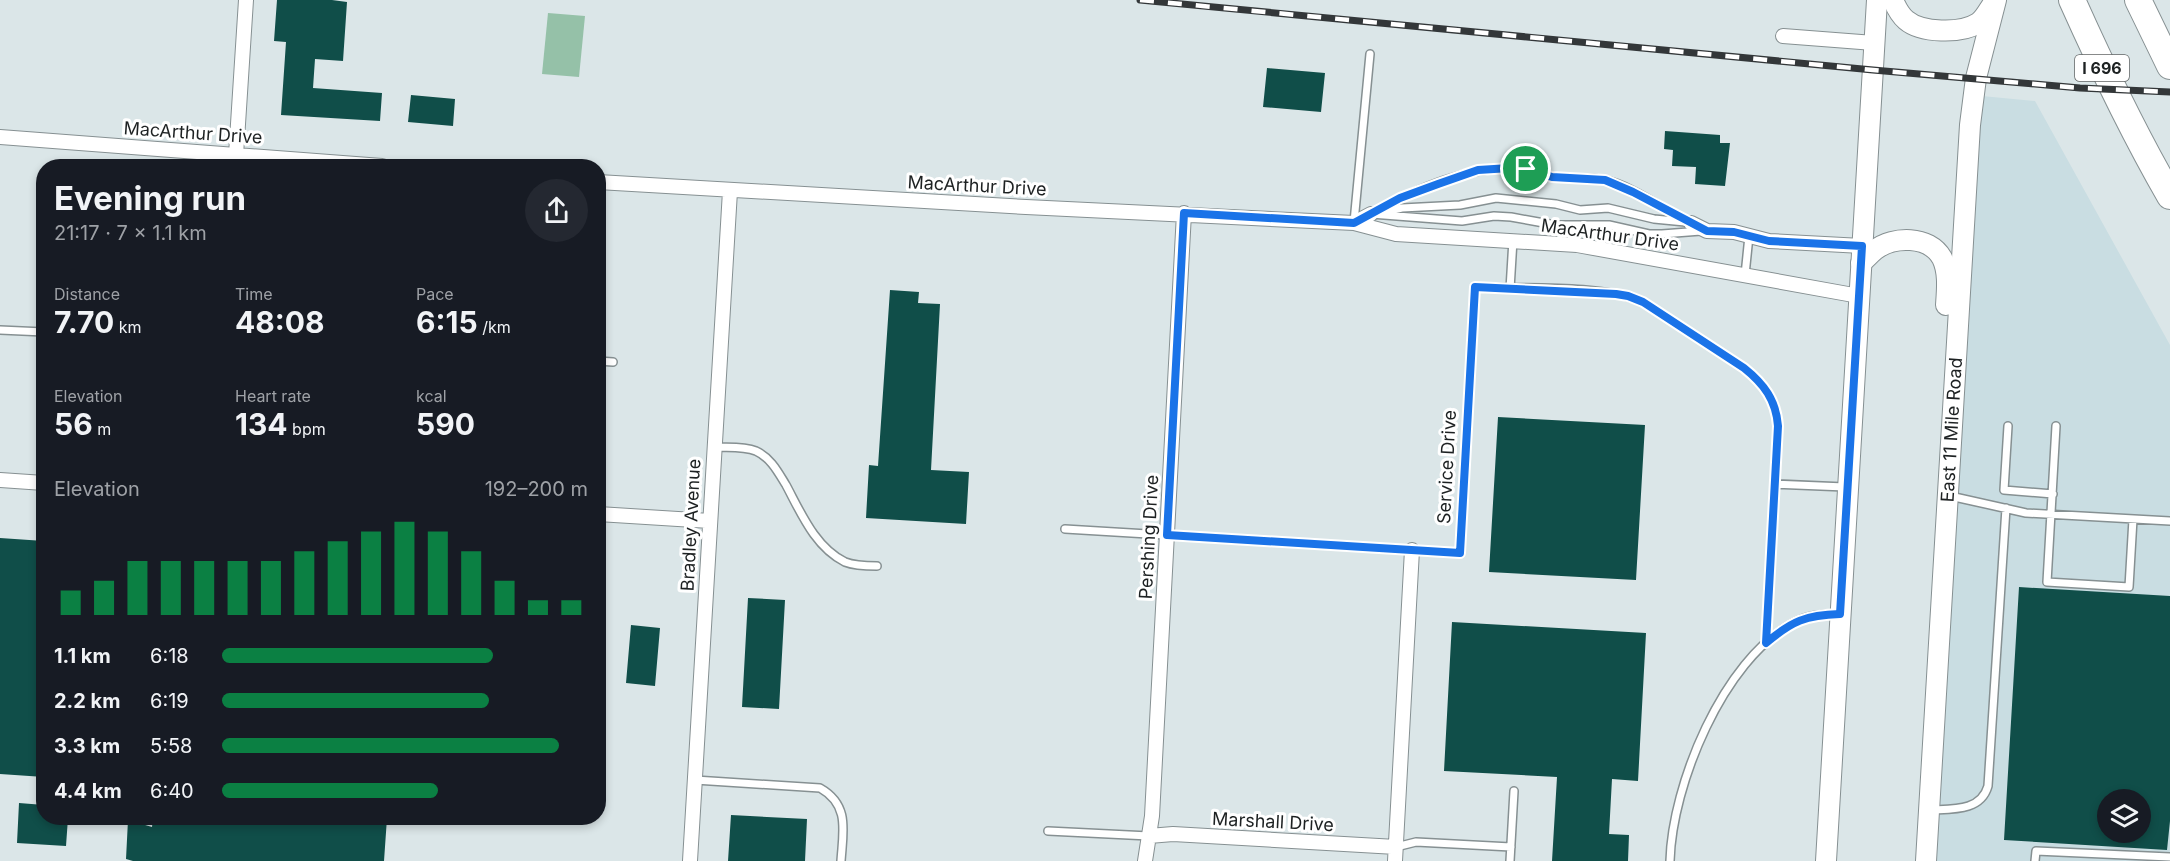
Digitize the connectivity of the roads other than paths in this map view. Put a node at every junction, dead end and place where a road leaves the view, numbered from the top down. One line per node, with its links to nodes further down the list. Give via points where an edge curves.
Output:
1 (246, 0): 12 (street)
2 (1877, 0): 8 (main road)
3 (1893, 0): 4 (main road, via 1911,24 1950,31 1960,31 1981,21)
4 (1996, 0): 40 (main road, East 11 Mile Road, via 1976,78 1970,124)
5 (2072, 0): 16 (highway, I 696, via 2130,125)
6 (2138, 0): 10 (highway)
7 (1783, 36): 8 (street)
8 (1874, 43): 24 (main road)
9 (1370, 54): 19 (lane)
10 (2170, 66)
11 (0, 137): 12 (street, MacArthur Drive)
12 (236, 154): 13 (street, MacArthur Drive)
13 (297, 159)
14 (606, 183): 15 (street, MacArthur Drive)
15 (730, 191): 17 (street, MacArthur Drive); 34 (street, Bradley Avenue)
16 (2170, 196)
17 (1184, 213): 19 (street, MacArthur Drive); 49 (street, Pershing Drive)
18 (1371, 214): 19 (street); 20 (lane, via 1496,198 1580,210 1608,208); 20 (lane, via 1400,198 1478,170 1510,168 1552,177 1605,180); 21 (lane, via 1462,221 1511,217 1555,225 1608,225 1649,234)
19 (1354, 223): 23 (street, MacArthur Drive, via 1396,234)
20 (1691, 223): 21 (street, MacArthur Drive)
21 (1707, 231): 22 (street, MacArthur Drive)
22 (1749, 236): 24 (street, MacArthur Drive); 25 (lane)
23 (1513, 240): 25 (street, MacArthur Drive, via 1577,245); 26 (lane)
24 (1862, 255): 27 (main road); 48 (main road, via 1886,244 1911,240 1932,249 1941,257 1946,270 1936,469)
25 (1745, 274): 27 (street, MacArthur Drive)
26 (1510, 289): 37 (lane, via 1628,296 1744,368 1766,389 1777,413); 50 (lane, Service Drive, via 1475,287 1460,553)
27 (1859, 296): 38 (main road)
28 (0, 330): 29 (lane)
29 (36, 332)
30 (606, 362): 31 (lane)
31 (614, 362)
32 (2008, 426): 39 (lane, via 2004,490)
33 (2056, 426): 39 (lane)
34 (714, 447): 45 (street, Bradley Avenue); 51 (lane, via 746,449 764,456 829,550 846,562)
35 (0, 480): 36 (street)
36 (36, 482)
37 (1775, 484): 38 (lane); 53 (lane)
38 (1848, 487): 52 (main road)
39 (2052, 494): 43 (lane)
40 (1948, 495): 41 (lane); 48 (main road, East 11 Mile Road)
41 (2006, 508): 43 (lane); 56 (lane, via 1988,786 1981,800 1973,805)
42 (606, 514): 45 (street)
43 (2051, 514): 44 (lane); 44 (lane, via 2047,582 2129,587)
44 (2133, 519): 46 (lane)
45 (710, 521): 54 (street, Bradley Avenue)
46 (2170, 521)
47 (1065, 529): 49 (lane)
48 (1945, 531): 56 (main road, East 11 Mile Road)
49 (1167, 535): 50 (lane); 58 (street, Pershing Drive)
50 (1412, 550): 59 (street)
51 (877, 566)
52 (1840, 614): 53 (lane, via 1814,615 1795,622); 68 (main road); 69 (main road, via 1850,670)
53 (1766, 643): 67 (lane, via 1730,686 1698,744 1676,810)
54 (694, 780): 62 (street, Bradley Avenue); 63 (lane, via 820,788 834,798 841,810)
55 (1514, 790): 60 (lane)
56 (1929, 810): 70 (main road, East 11 Mile Road)
57 (1048, 831): 58 (lane)
58 (1149, 836): 59 (street, Marshall Drive); 64 (street, Pershing Drive)
59 (1396, 846): 60 (lane, via 1416,842); 65 (street)
60 (1510, 847): 66 (lane)
61 (2170, 858): 71 (lane, via 2036,851)
62 (690, 861)
63 (841, 861)
64 (1145, 861)
65 (1395, 861)
66 (1510, 861)
67 (1670, 861)
68 (1826, 861)
69 (1838, 861)
70 (1926, 861)
71 (2035, 861)

